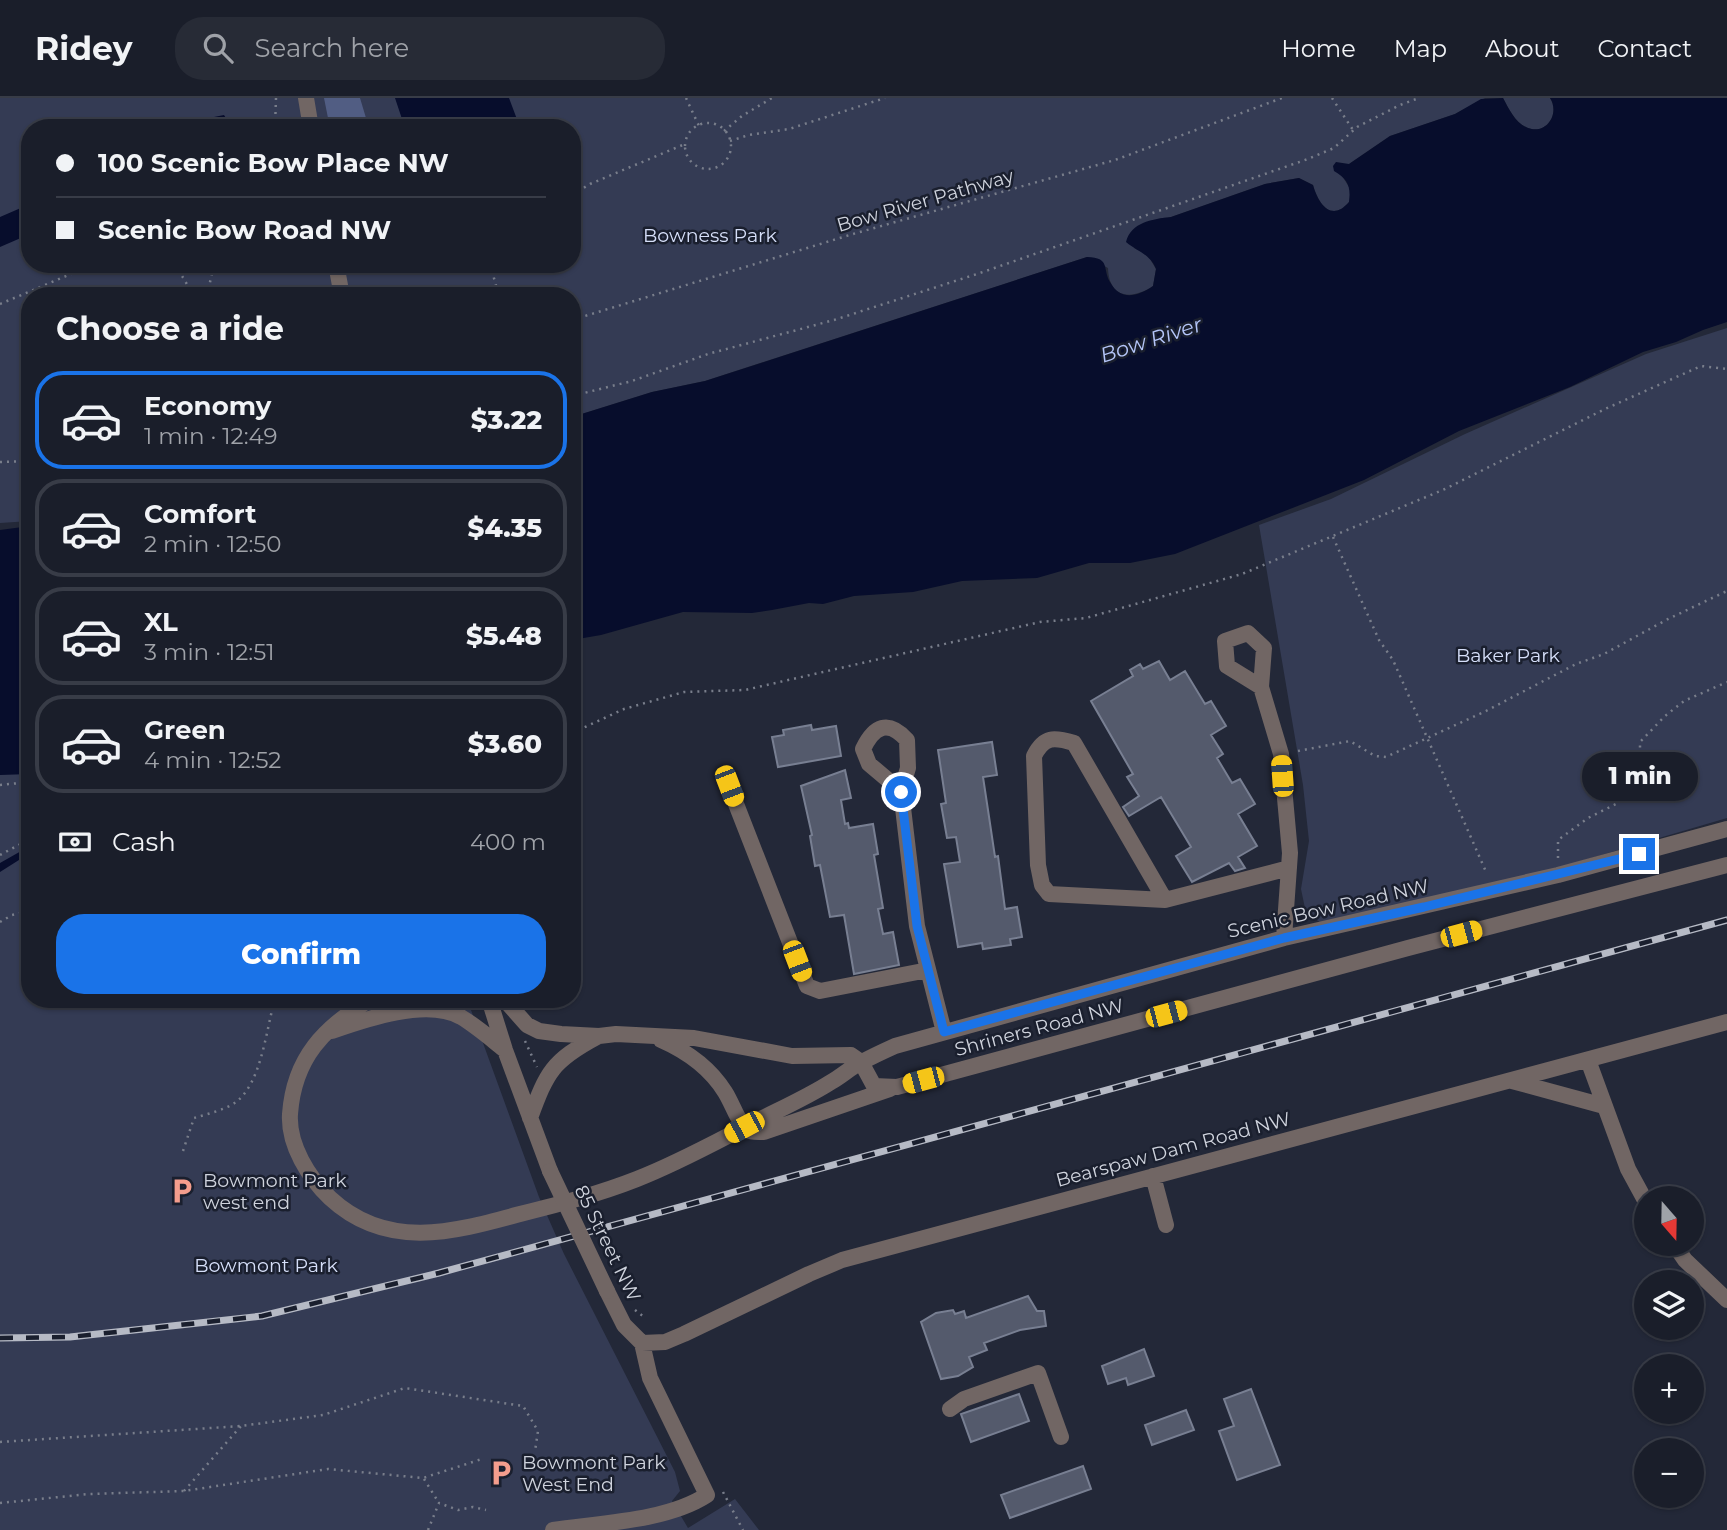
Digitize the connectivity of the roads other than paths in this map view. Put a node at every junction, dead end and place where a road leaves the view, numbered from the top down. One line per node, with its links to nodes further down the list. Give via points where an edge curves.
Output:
1 (306, 98): 2 (street)
2 (310, 119)
3 (1261, 687): 8 (street, via 1281,754)
4 (729, 786): 11 (street, via 807,986 820,991)
5 (901, 792): 11 (street, via 917,926)
6 (1727, 829): 10 (street, Scenic Bow Road NW, via 1558,875)
7 (1727, 865): 24 (street, Shriners Road NW)
8 (1289, 867): 9 (street); 10 (street)
9 (1166, 900): 9 (street, via 1049,894 1038,865 1034,756 1040,745 1057,738 1074,743)
10 (1284, 938): 16 (street, Scenic Bow Road NW)
11 (928, 970): 16 (street)
12 (356, 1008): 17 (street, Scenic Bow Road NW)
13 (492, 1008): 20 (street, 85 Street NW)
14 (511, 1008): 18 (street, via 539,1031)
15 (1727, 1022): 21 (street, Bearspaw Dam Road NW)
16 (944, 1032): 22 (street, Scenic Bow Road NW)
17 (326, 1033): 20 (street, via 384,1015 431,1009 459,1016); 27 (street, Scenic Bow Road NW, via 303,1060 294,1082 292,1136 310,1174 330,1197 355,1216 395,1231 451,1231 592,1195 703,1150)
18 (599, 1036): 19 (street); 26 (street, via 555,1065)
19 (652, 1036): 22 (street, via 694,1038 792,1056 851,1055); 27 (street, via 680,1049 704,1068 723,1089)
20 (505, 1050): 26 (street, 85 Street NW)
21 (1588, 1060): 23 (street, Bearspaw Dam Road NW); 25 (street)
22 (861, 1062): 24 (street, via 874,1086); 27 (street, Scenic Bow Road NW)
23 (1508, 1080): 25 (street); 28 (street, Bearspaw Dam Road NW)
24 (897, 1087): 27 (street, Shriners Road NW, via 764,1132)
25 (1604, 1106): 29 (street)
26 (530, 1118): 33 (street, 85 Street NW, bridge, via 607,1291 624,1325)
27 (744, 1127)
28 (1153, 1176): 30 (street); 33 (street, Bearspaw Dam Road NW, via 842,1260 665,1342)
29 (1637, 1186)
30 (1166, 1225)
31 (1682, 1256): 32 (street)
32 (1727, 1300)
33 (642, 1343): 36 (street, 85 Street NW, via 650,1378 707,1495 672,1512)
34 (950, 1409): 35 (street, via 964,1399 1038,1373)
35 (1061, 1437)
36 (550, 1527)

